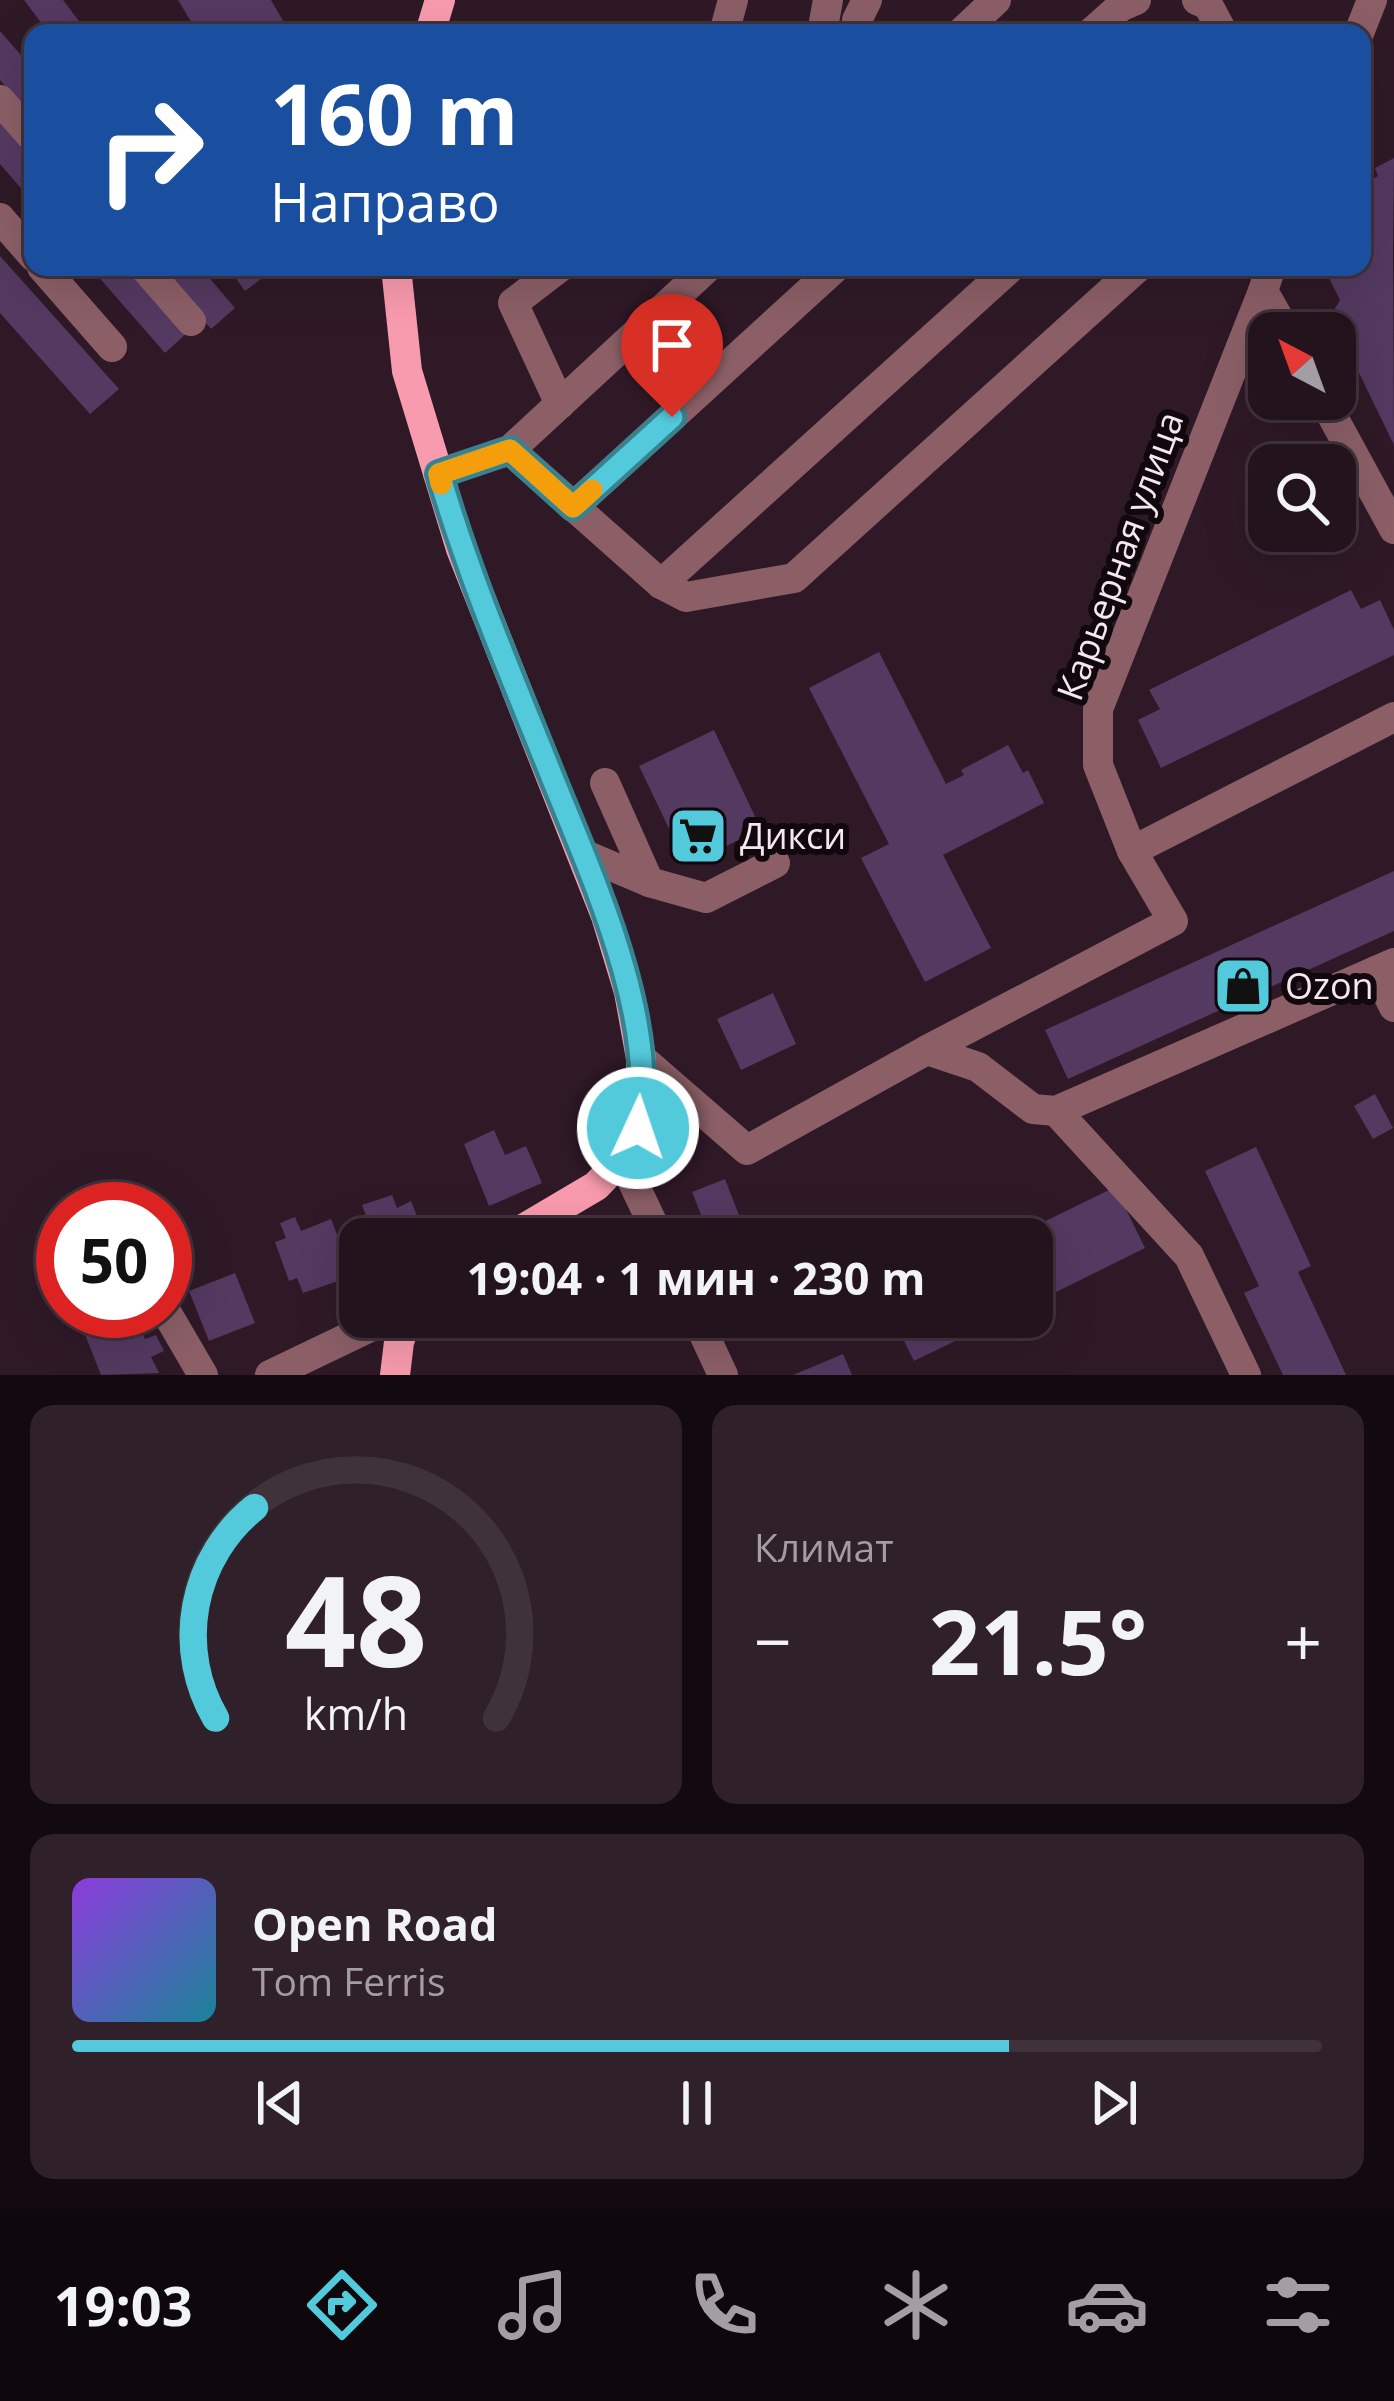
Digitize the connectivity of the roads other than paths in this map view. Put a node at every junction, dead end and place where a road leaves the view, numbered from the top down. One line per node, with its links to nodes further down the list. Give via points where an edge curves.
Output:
1 (996, 0): 4 (street)
2 (1136, 0): 5 (street)
3 (1197, 0): 6 (street)
4 (971, 24)
5 (1101, 24)
6 (1218, 24)
7 (0, 100): 8 (street)
8 (24, 128)
9 (0, 218): 10 (street)
10 (24, 246)
11 (50, 276): 22 (street)
12 (152, 276): 21 (street)
13 (397, 276): 26 (main road, via 407,371)
14 (548, 276): 23 (street, via 513,303)
15 (698, 276): 23 (street)
16 (826, 276): 27 (street)
17 (1001, 276): 29 (street)
18 (1128, 276): 29 (street, via 794,578 686,597)
19 (1267, 279): 20 (street); 32 (street, Карьерная улица, via 1098,709 1098,765)
20 (1279, 312)
21 (191, 321)
22 (112, 347)
23 (560, 404): 25 (street)
24 (1334, 420): 28 (street)
25 (510, 450): 26 (street); 27 (street)
26 (439, 474): 33 (main road, via 461,549)
27 (573, 507): 29 (street)
28 (1394, 529)
29 (661, 584)
30 (1394, 717): 32 (street)
31 (605, 783): 35 (street)
32 (1132, 850): 38 (street, Карьерная улица, via 1173,921)
33 (583, 854): 35 (street); 39 (main road)
34 (775, 863): 35 (street, via 706,898)
35 (649, 883)
36 (1385, 967): 37 (street); 40 (street)
37 (1394, 1007)
38 (927, 1050): 39 (street, via 748,1150); 40 (street, via 978,1067 1033,1109)
39 (641, 1058): 41 (main road, via 641,1110)
40 (1056, 1111): 52 (street, via 1189,1256)
41 (622, 1159): 42 (main road, via 596,1186); 43 (street)
42 (542, 1218)
43 (649, 1218)
44 (181, 1338): 48 (street)
45 (348, 1338): 49 (street)
46 (401, 1338): 50 (main road)
47 (706, 1338): 51 (street)
48 (203, 1375)
49 (270, 1375)
50 (395, 1375)
51 (723, 1375)
52 (1246, 1375)

